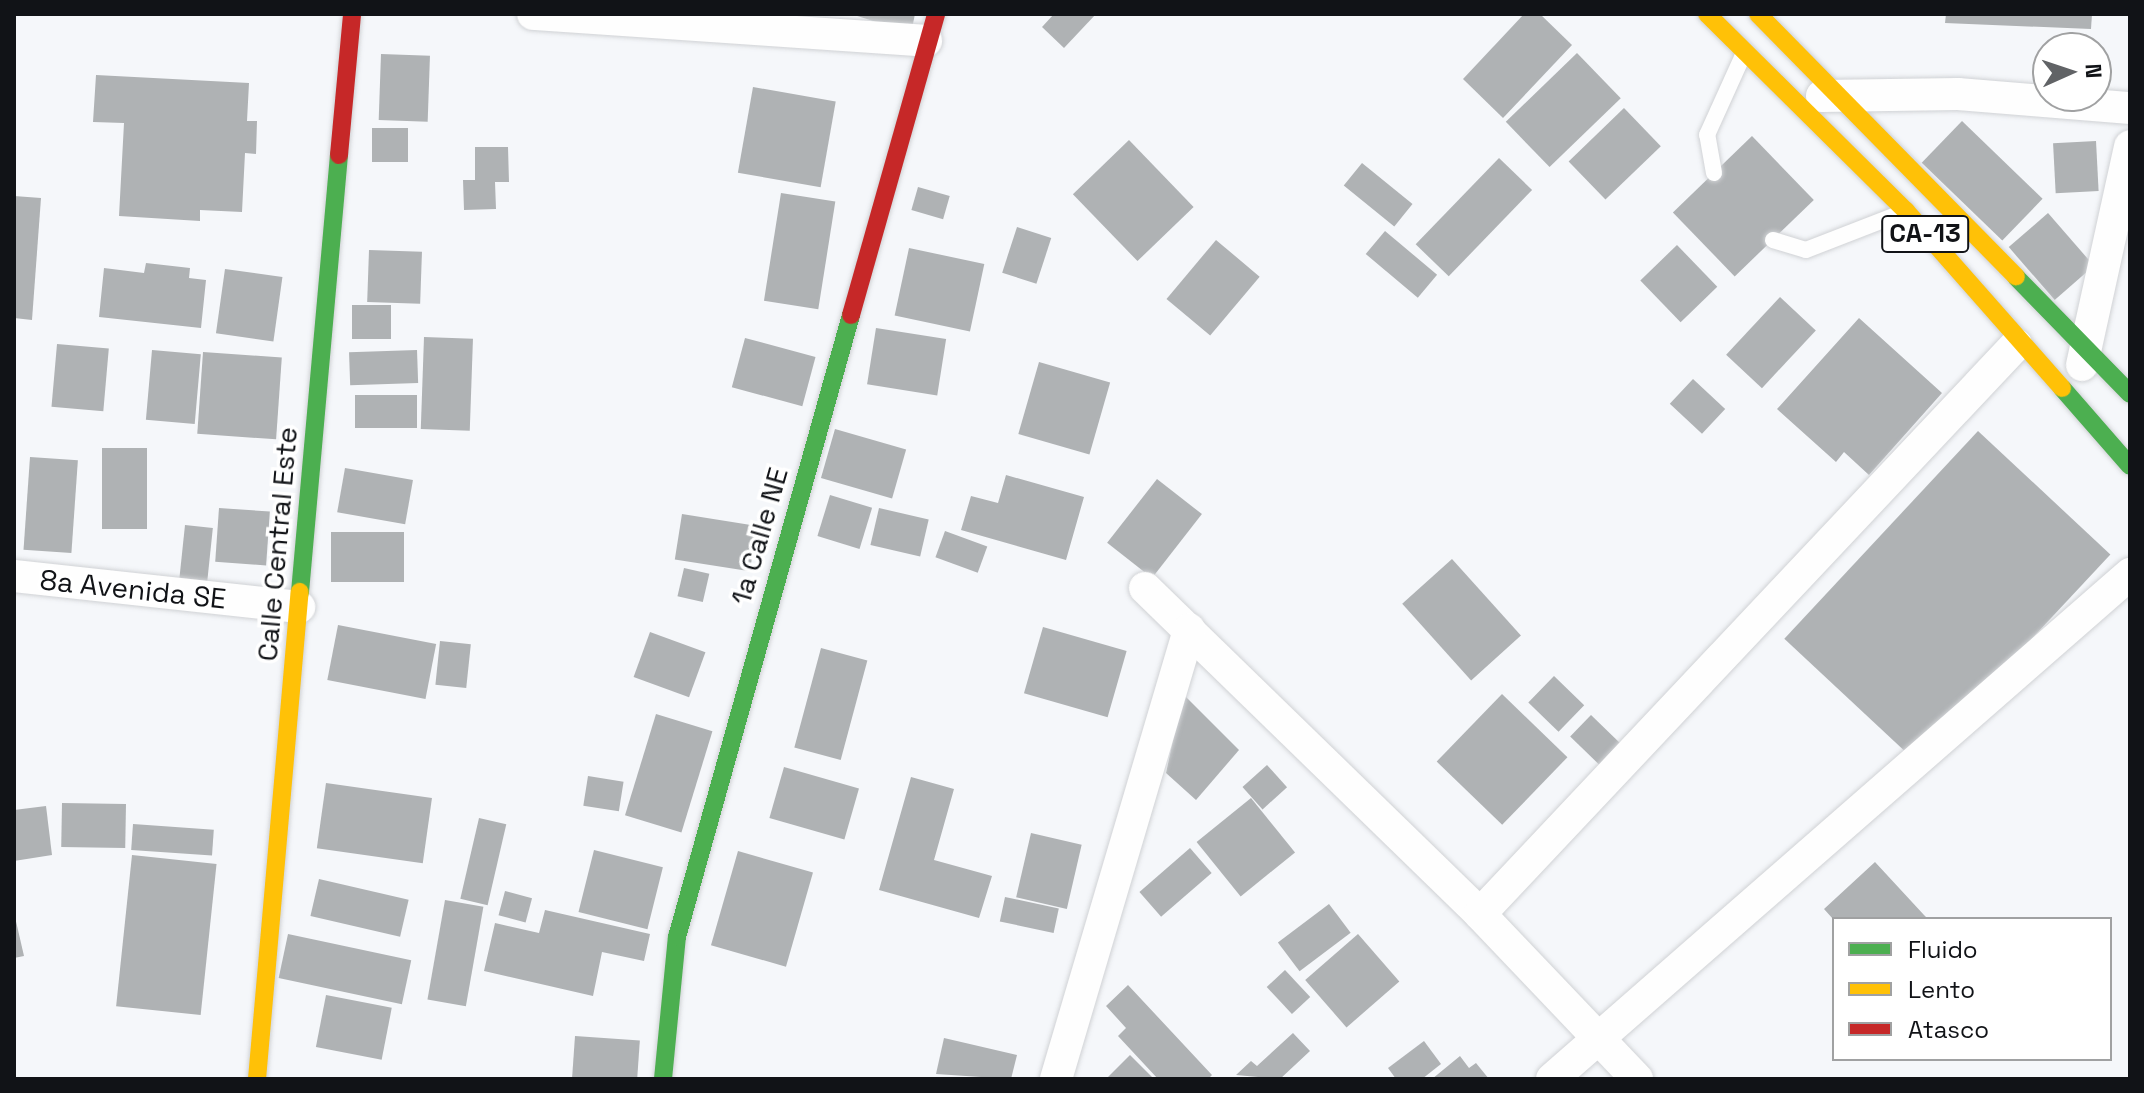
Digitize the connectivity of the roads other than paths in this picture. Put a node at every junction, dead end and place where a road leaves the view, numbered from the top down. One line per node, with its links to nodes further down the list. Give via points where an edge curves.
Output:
1 (352, 14): 22 (street, Calle Central Este)
2 (533, 14): 5 (street)
3 (1707, 14): 6 (street, CA-13)
4 (1758, 14): 7 (street, CA-13)
5 (931, 27): 27 (street, 1a Calle NE, via 677,937)
6 (1745, 52): 8 (street, CA-13); 11 (lane, via 1707,135)
7 (1836, 95): 8 (street); 9 (street, via 1958,94); 15 (street, CA-13)
8 (1792, 100): 12 (street, CA-13)
9 (2130, 108)
10 (2130, 146): 15 (street)
11 (1714, 173)
12 (1906, 211): 13 (lane, via 1806,250); 14 (street, CA-13)
13 (1773, 240)
14 (2016, 345): 17 (street, CA-13); 24 (street)
15 (2089, 346): 16 (street, CA-13); 17 (street)
16 (2130, 394)
17 (2069, 402): 18 (street, CA-13)
18 (2130, 466)
19 (2130, 574): 25 (street)
20 (14, 576): 22 (street, 8a Avenida SE)
21 (1145, 588): 23 (street)
22 (299, 607): 26 (street, Calle Central Este)
23 (1189, 629): 24 (street); 28 (street)
24 (1480, 914): 25 (street)
25 (1601, 1038): 29 (street); 30 (street)
26 (257, 1079)
27 (663, 1079)
28 (1056, 1079)
29 (1552, 1079)
30 (1637, 1079)

